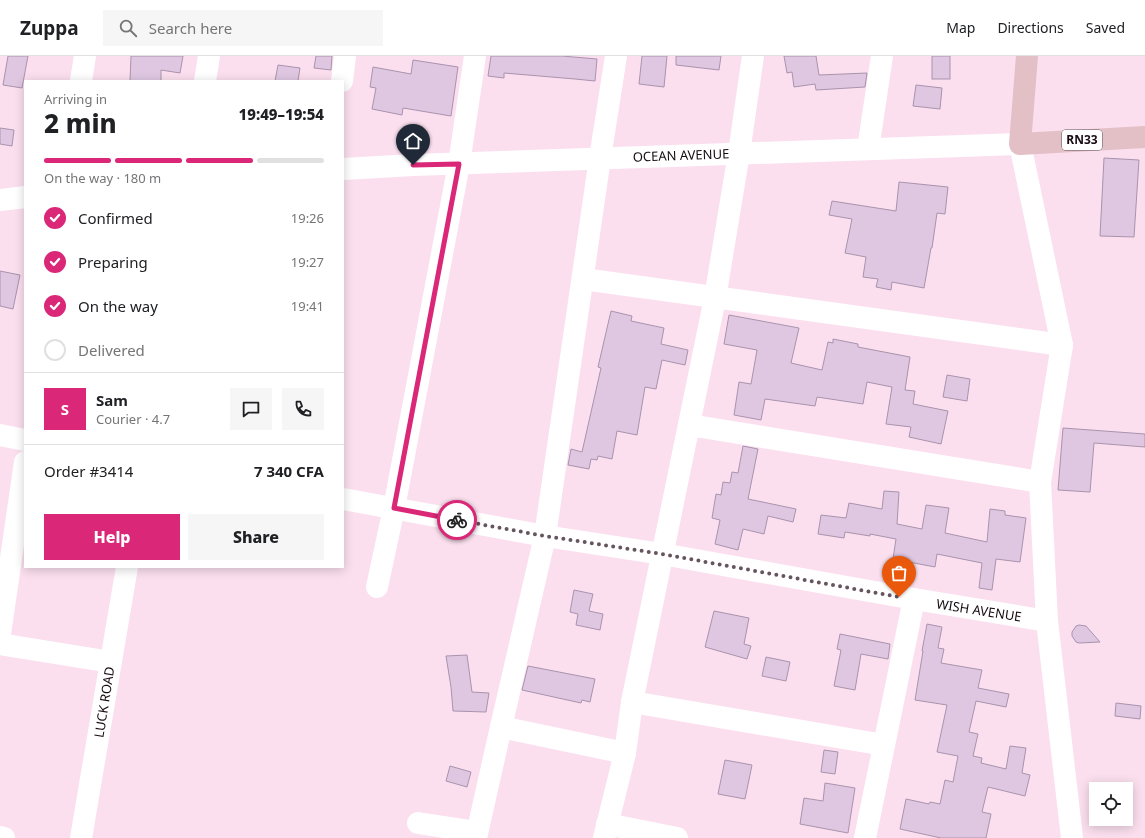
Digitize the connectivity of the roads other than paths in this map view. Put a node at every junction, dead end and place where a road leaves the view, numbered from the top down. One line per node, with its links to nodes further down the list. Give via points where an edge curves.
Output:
1 (84, 56): 9 (street)
2 (209, 56): 10 (street)
3 (345, 56): 11 (street)
4 (474, 56): 17 (street)
5 (616, 56): 16 (street)
6 (753, 56): 15 (street)
7 (882, 56): 14 (street)
8 (1028, 56): 13 (main road)
9 (81, 80)
10 (205, 80)
11 (342, 80)
12 (1145, 137): 13 (main road, RN33)
13 (1020, 144): 14 (street, OCEAN AVENUE); 23 (street)
14 (868, 149): 15 (street, OCEAN AVENUE)
15 (739, 153): 16 (street, OCEAN AVENUE); 22 (street)
16 (600, 158): 17 (street, OCEAN AVENUE); 21 (street)
17 (459, 164): 18 (street, OCEAN AVENUE); 30 (street)
18 (344, 169)
19 (24, 197): 20 (street)
20 (0, 200)
21 (583, 279): 22 (street); 31 (street)
22 (714, 298): 23 (street); 24 (street)
23 (1062, 345): 28 (street)
24 (689, 425): 28 (street); 32 (street)
25 (0, 435): 26 (street)
26 (24, 440)
27 (24, 467): 34 (street)
28 (1040, 482): 37 (street)
29 (344, 499): 30 (street, WISH AVENUE)
30 (394, 508): 31 (street, WISH AVENUE); 35 (street)
31 (545, 536): 32 (street, WISH AVENUE); 42 (street)
32 (662, 554): 36 (street, WISH AVENUE); 41 (street)
33 (127, 568): 40 (street, LUCK ROAD)
34 (4, 576): 38 (street)
35 (377, 587)
36 (914, 599): 37 (street, WISH AVENUE); 43 (street)
37 (1047, 621): 53 (street)
38 (0, 634)
39 (0, 644): 40 (street)
40 (111, 662): 50 (street, LUCK ROAD)
41 (632, 702): 43 (street); 44 (street)
42 (501, 727): 44 (street); 47 (street)
43 (884, 745): 52 (street)
44 (625, 753): 46 (street)
45 (418, 823): 47 (street)
46 (605, 831): 51 (street)
47 (477, 835)
48 (0, 837): 49 (street)
49 (4, 838)
50 (81, 838)
51 (677, 838)
52 (865, 838)
53 (1072, 838)

